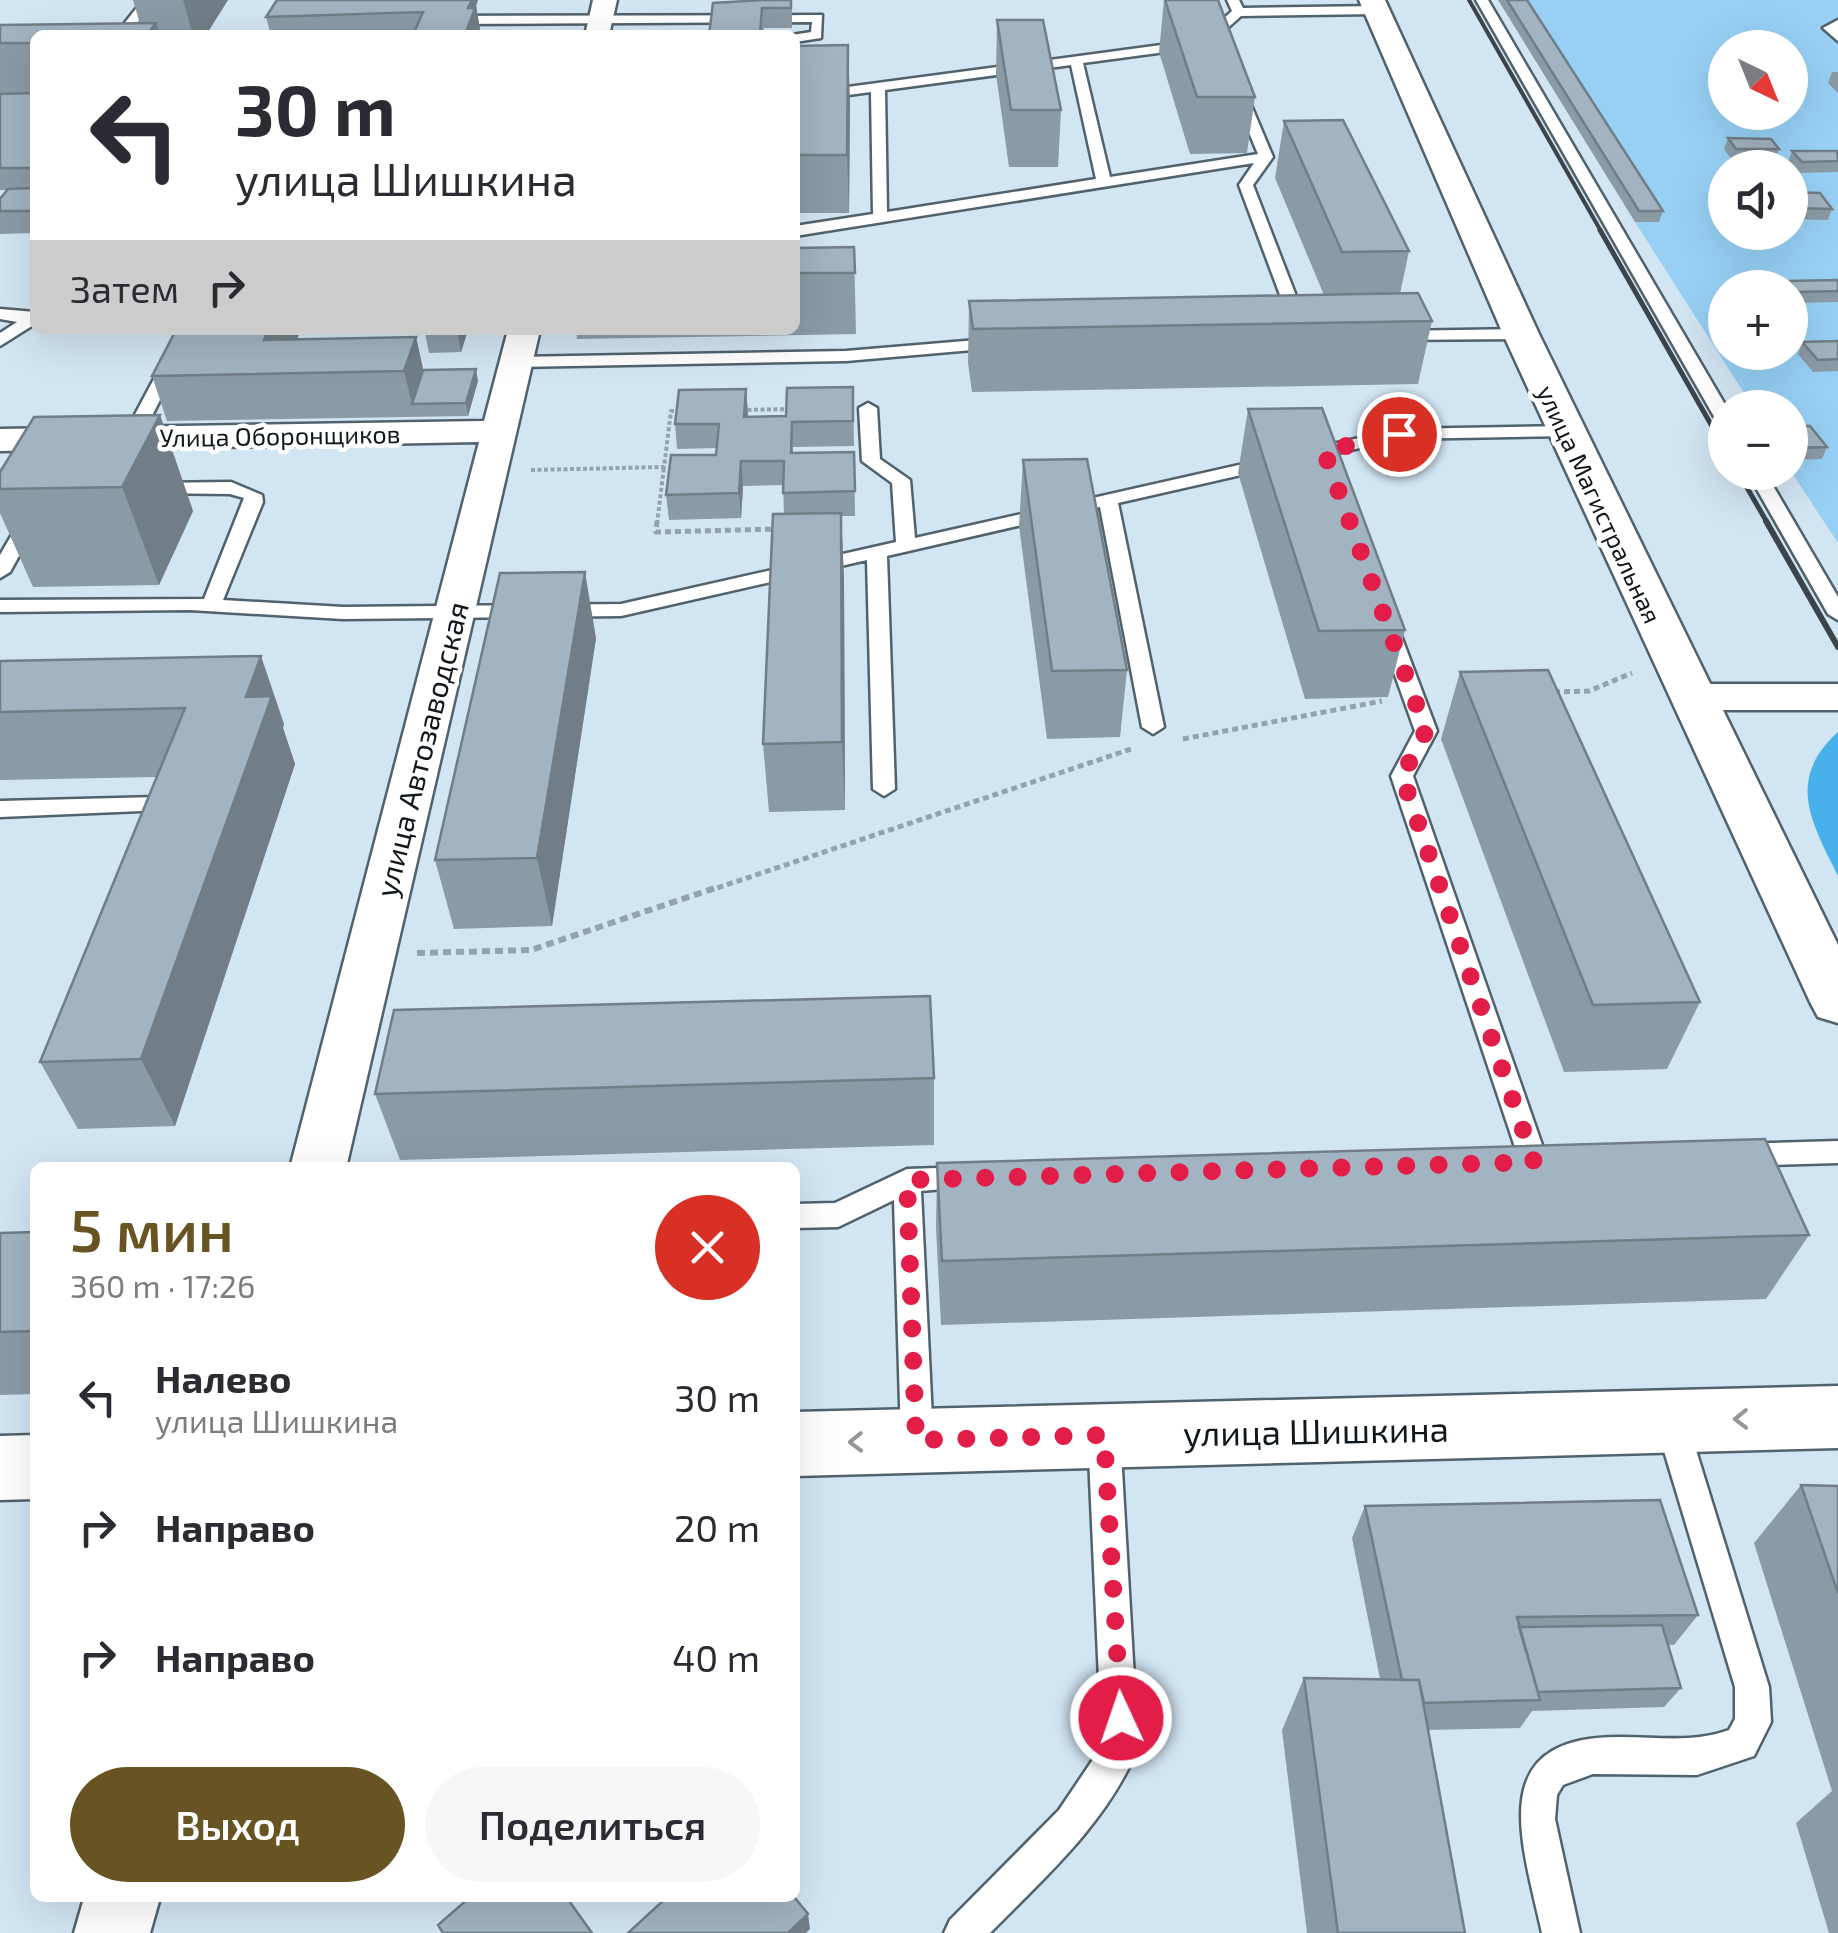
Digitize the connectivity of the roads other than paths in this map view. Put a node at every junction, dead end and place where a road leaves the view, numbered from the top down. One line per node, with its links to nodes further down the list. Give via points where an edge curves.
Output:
1 (149, 0): 10 (lane)
2 (492, 0): 8 (lane)
3 (1482, 0): 35 (lane)
4 (1375, 5): 5 (lane); 26 (main road, улица Магистральная)
5 (1236, 6): 13 (lane, via 1215,32)
6 (601, 18): 8 (lane); 11 (lane, via 818,18 817,35)
7 (431, 20): 8 (lane)
8 (485, 20)
9 (1838, 24): 12 (lane, via 1830,28)
10 (124, 30)
11 (800, 37)
12 (1838, 37)
13 (1220, 45): 14 (lane); 15 (lane)
14 (1076, 60): 17 (lane); 20 (lane)
15 (1227, 61)
16 (1234, 77): 19 (lane)
17 (878, 87): 18 (lane); 21 (lane)
18 (800, 97)
19 (1266, 156): 20 (lane); 31 (lane, via 1246,185)
20 (1104, 182): 21 (lane)
21 (880, 218): 22 (lane)
22 (800, 230)
23 (0, 314): 24 (lane)
24 (30, 319)
25 (30, 321): 32 (lane)
26 (1521, 334): 28 (lane); 38 (main road, улица Магистральная)
27 (185, 335): 39 (lane)
28 (1383, 336)
29 (1324, 337): 31 (lane)
30 (1285, 338): 31 (lane)
31 (1304, 338)
32 (0, 341)
33 (1014, 343): 34 (lane, via 846,356)
34 (520, 346): 37 (street, улица Автозаводская)
35 (1708, 391)
36 (868, 408): 45 (lane, via 870,461 901,480)
37 (500, 431): 39 (street, Улица Оборонщиков); 51 (street, улица Автозаводская)
38 (1566, 431): 44 (lane, via 1399,434 1327,461); 54 (main road, улица Магистральная)
39 (132, 437): 40 (street, Улица Оборонщиков)
40 (10, 448)
41 (132, 489): 49 (lane, via 231,488 254,495)
42 (1766, 490): 52 (lane)
43 (46, 497): 47 (lane)
44 (1108, 500): 45 (lane); 55 (lane)
45 (906, 546): 46 (lane)
46 (877, 552): 51 (lane, via 621,610); 56 (lane)
47 (0, 572)
48 (1378, 602): 63 (lane, via 1426,731 1402,776)
49 (211, 605): 50 (lane); 51 (lane, via 292,612)
50 (0, 606)
51 (455, 611): 62 (street, улица Автозаводская)
52 (1838, 614)
53 (1838, 697): 54 (street)
54 (1694, 698): 59 (main road, улица Магистральная)
55 (1153, 727)
56 (884, 788)
57 (156, 806): 58 (lane)
58 (0, 808)
59 (1838, 1002)
60 (1838, 1152): 61 (lane)
61 (1705, 1156)
62 (319, 1162)
63 (1534, 1162)
64 (1005, 1177): 65 (lane)
65 (907, 1180): 66 (lane, via 838,1215); 70 (lane)
66 (800, 1216)
67 (1838, 1416): 68 (main road, улица Шишкина, one-way to 68)
68 (1671, 1421): 69 (main road, улица Шишкина); 77 (lane, via 1752,1687 1753,1722 1741,1743 1700,1757 1586,1756 1559,1762 1542,1782 1536,1816)
69 (1104, 1435): 70 (main road, улица Шишкина); 76 (lane, via 1120,1748 1109,1775 1082,1808)
70 (916, 1440): 71 (main road, улица Шишкина, one-way to 71)
71 (800, 1444)
72 (30, 1467): 73 (main road)
73 (0, 1468)
74 (121, 1902): 75 (street)
75 (112, 1933)
76 (963, 1933)
77 (1561, 1933)

